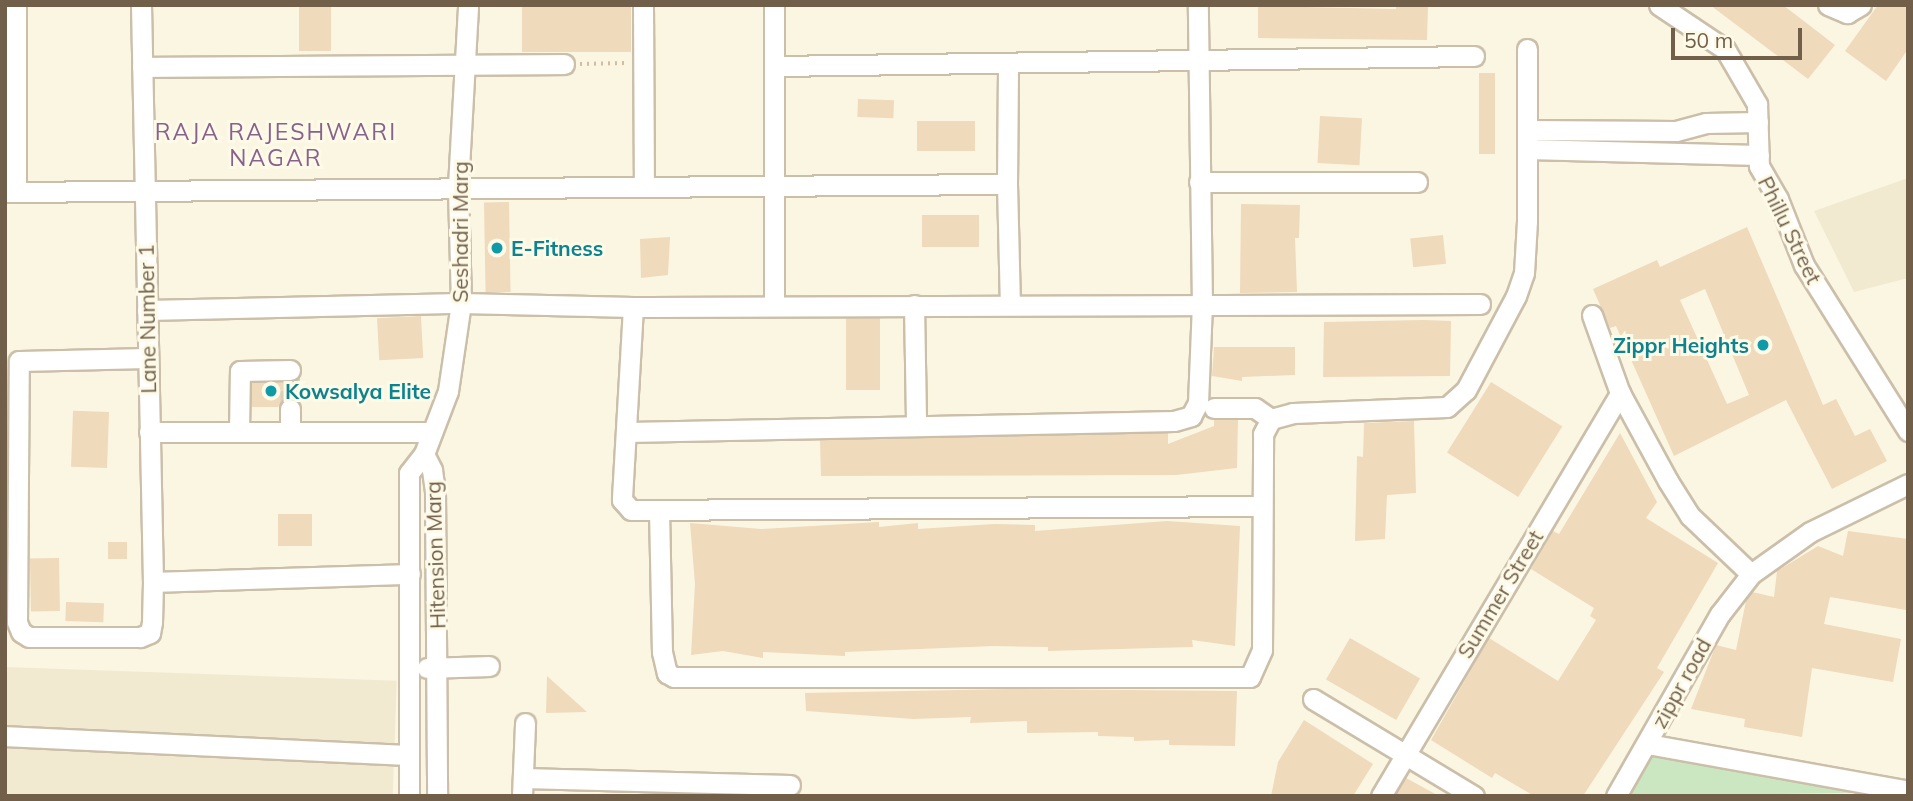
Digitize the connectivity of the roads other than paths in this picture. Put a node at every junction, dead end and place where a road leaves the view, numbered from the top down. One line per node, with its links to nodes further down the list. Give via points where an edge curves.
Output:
1 (16, 5): 28 (street)
2 (141, 5): 17 (street, Lane Number 1)
3 (468, 5): 13 (street, Seshadri Marg)
4 (643, 5): 25 (street)
5 (774, 5): 16 (street)
6 (1198, 5): 12 (street)
7 (1659, 5): 18 (street, Phillu Street, via 1725,50 1758,104)
8 (1828, 5): 9 (street, via 1847,13)
9 (1861, 5)
10 (1527, 48): 19 (street)
11 (1474, 56): 12 (street)
12 (1198, 62): 15 (street); 21 (street)
13 (465, 64): 14 (street); 17 (street); 24 (street, Seshadri Marg)
14 (564, 64)
15 (1008, 64): 16 (street); 23 (street)
16 (774, 66): 26 (street)
17 (142, 67): 27 (street, Lane Number 1)
18 (1758, 122): 19 (street); 20 (street, Phillu Street)
19 (1527, 140): 20 (street); 45 (street, via 1524,273 1504,323 1457,401 1433,408 1293,413)
20 (1759, 155): 47 (street, Phillu Street, via 1759,166 1778,199 1804,265)
21 (1199, 182): 22 (street); 34 (street)
22 (1417, 182)
23 (1007, 184): 26 (street); 33 (street)
24 (458, 186): 25 (street); 27 (street); 29 (street, Seshadri Marg)
25 (644, 186): 26 (street)
26 (774, 187): 31 (street)
27 (144, 191): 28 (street); 36 (street, Lane Number 1)
28 (10, 192)
29 (461, 303): 35 (street); 36 (street); 51 (street, Seshadri Marg, via 448,391)
30 (1480, 304): 34 (street)
31 (774, 305): 32 (street); 35 (street)
32 (914, 305): 33 (street); 46 (street)
33 (1010, 305): 34 (street)
34 (1202, 305): 46 (street, via 1198,403 1184,420)
35 (633, 307): 52 (street)
36 (147, 310): 38 (street, Lane Number 1)
37 (1592, 315): 41 (street)
38 (148, 358): 39 (street); 48 (street, Lane Number 1)
39 (12, 361): 59 (street, Lane Number 1, via 21,632 29,636 139,637 150,633)
40 (290, 370): 49 (street, via 240,372)
41 (1620, 393): 58 (street, via 1690,516); 67 (street, Summer Street)
42 (251, 408): 49 (street)
43 (1214, 408): 45 (street, via 1255,408)
44 (290, 409): 50 (street)
45 (1271, 419): 55 (street, via 1262,434)
46 (916, 425): 52 (street)
47 (1908, 431)
48 (149, 432): 49 (street); 59 (street, Lane Number 1)
49 (245, 432): 50 (street)
50 (290, 432): 51 (street)
51 (432, 432): 53 (street, Seshadri Marg)
52 (628, 432): 56 (street, via 623,505 631,510)
53 (424, 454): 57 (street, Hitension Marg, via 409,473); 61 (street, Hitension Marg, via 435,491)
54 (1908, 484): 58 (street, zippr road, via 1810,532)
55 (1262, 506): 56 (street); 56 (street, via 1262,650 1256,671 1239,679 674,677 667,673 662,652)
56 (659, 510)
57 (410, 574): 59 (street); 62 (street, Hitension Marg)
58 (1751, 574): 66 (street, zippr road, via 1720,614)
59 (153, 582)
60 (489, 666): 61 (street)
61 (438, 668): 62 (street); 74 (street, Hitension Marg)
62 (410, 669): 68 (street, Hitension Marg)
63 (1312, 699): 67 (street)
64 (525, 723): 70 (street)
65 (5, 736): 68 (street)
66 (1648, 744): 71 (street); 77 (street, zippr road)
67 (1405, 754): 75 (street, Summer Street); 76 (street)
68 (409, 755): 73 (street, Hitension Marg)
69 (790, 785): 70 (street)
70 (523, 787)
71 (1863, 791): 72 (street)
72 (1908, 791)
73 (409, 796)
74 (437, 796)
75 (1381, 796)
76 (1474, 796)
77 (1616, 796)

